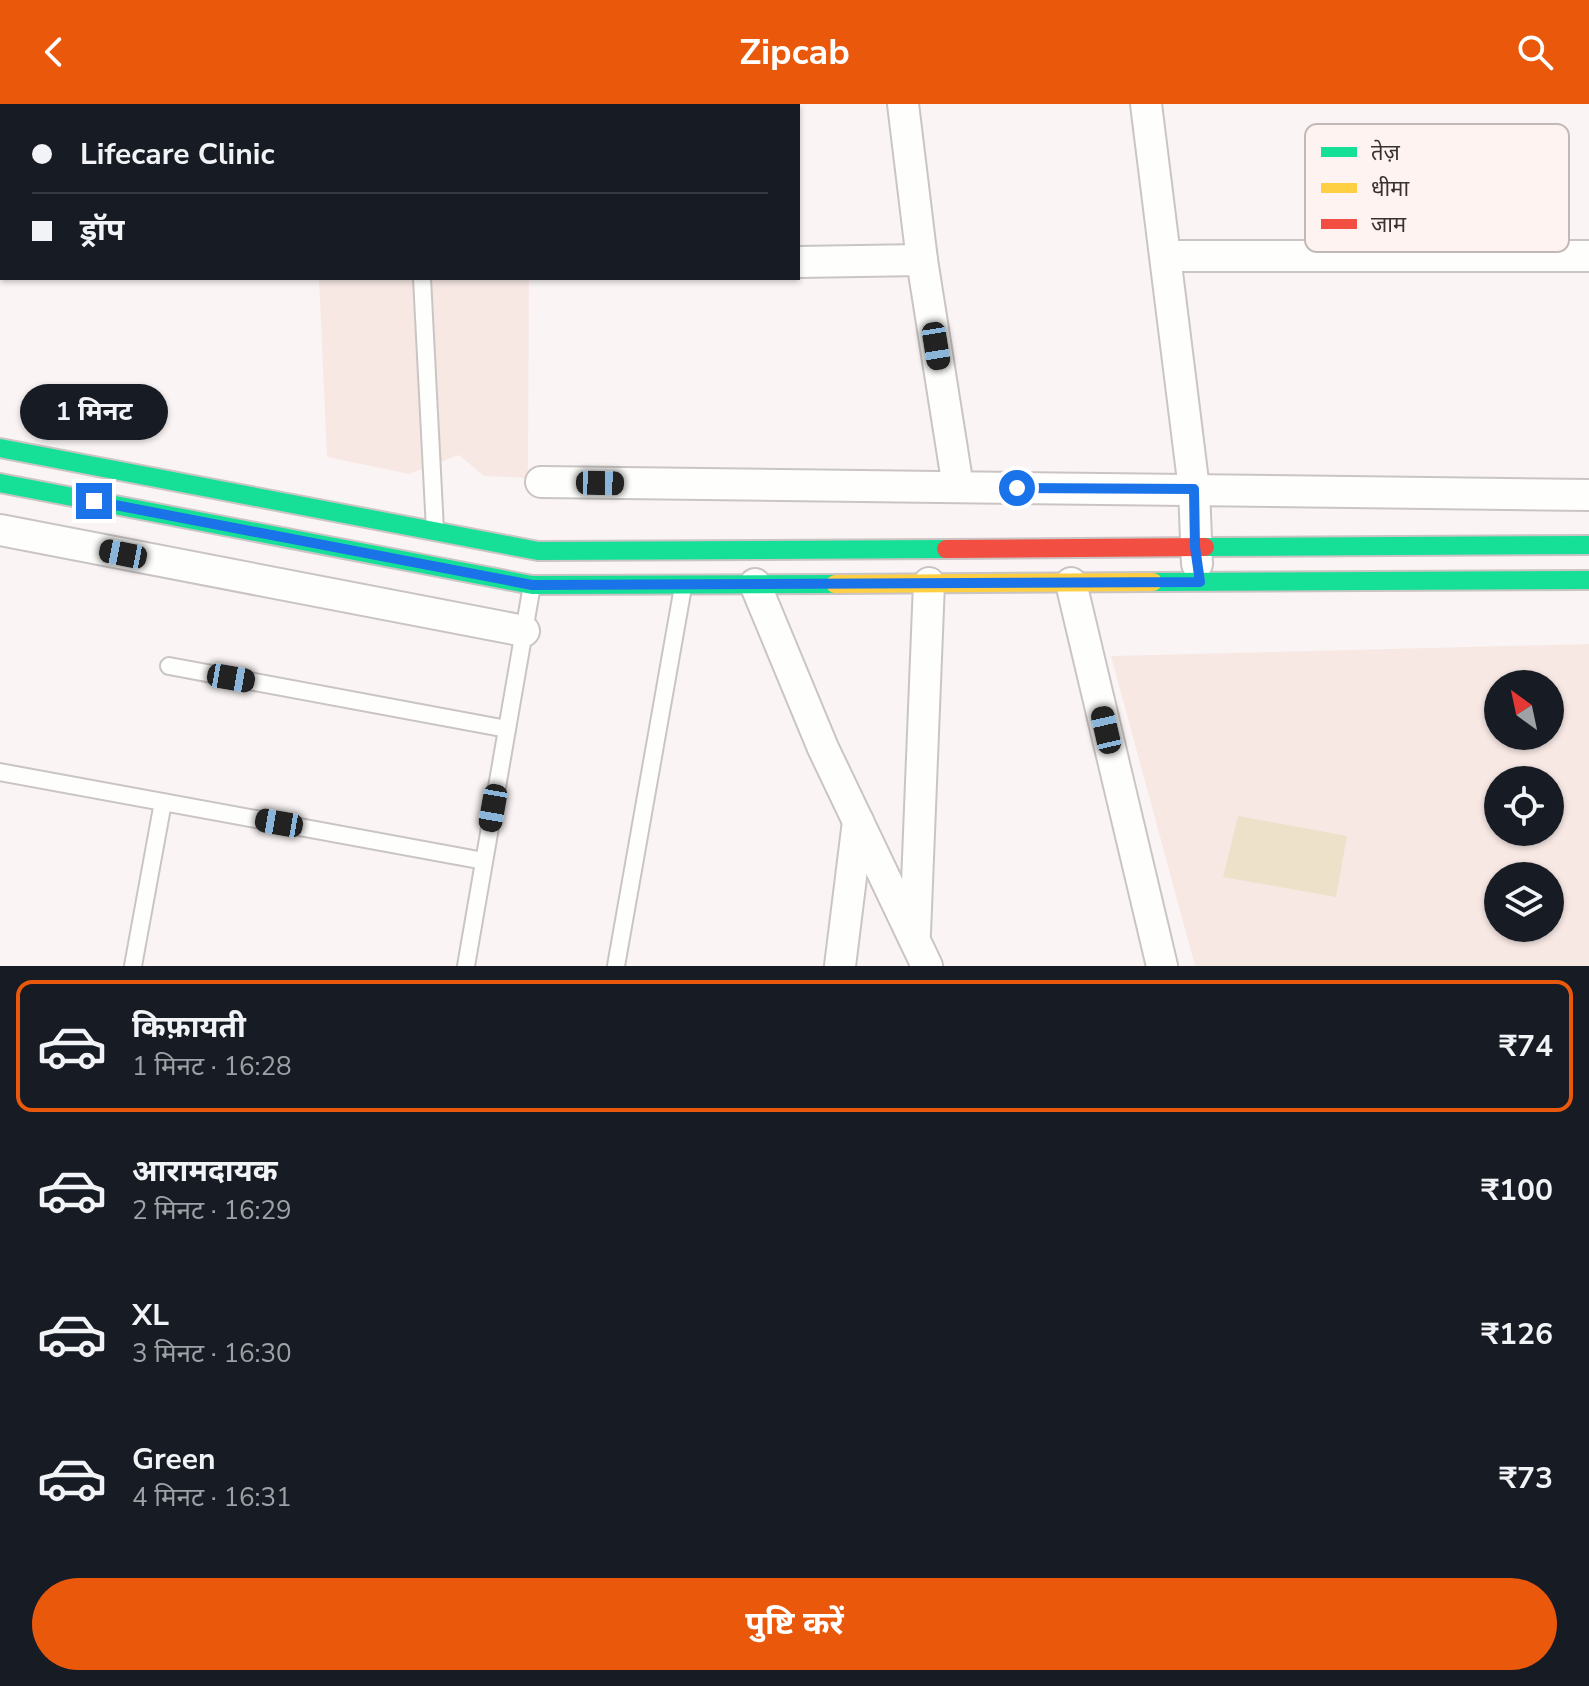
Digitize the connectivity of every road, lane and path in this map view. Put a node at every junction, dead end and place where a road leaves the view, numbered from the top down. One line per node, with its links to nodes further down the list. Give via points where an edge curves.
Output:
1 (903, 104): 5 (street)
2 (1146, 104): 3 (street)
3 (1166, 256): 4 (street); 12 (street)
4 (1589, 256)
5 (922, 260): 6 (street); 11 (street)
6 (800, 262)
7 (422, 280): 15 (lane)
8 (0, 448): 15 (street)
9 (541, 482): 11 (street)
10 (0, 483): 24 (street)
11 (958, 487): 12 (street)
12 (1194, 489): 13 (street); 17 (street)
13 (1589, 495)
14 (0, 530): 26 (street)
15 (435, 531): 18 (street)
16 (1589, 545): 17 (street)
17 (1195, 547): 18 (street); 20 (street)
18 (538, 551): 24 (lane)
19 (1589, 580): 20 (street)
20 (1200, 582): 22 (street)
21 (929, 583): 22 (street); 23 (street); 33 (street)
22 (1071, 583): 38 (street)
23 (755, 584): 25 (street); 31 (street)
24 (532, 585): 25 (street); 26 (lane)
25 (684, 585): 36 (lane)
26 (524, 631): 28 (lane)
27 (169, 666): 28 (lane)
28 (507, 729): 32 (lane)
29 (0, 772): 30 (lane)
30 (163, 802): 32 (lane); 34 (lane)
31 (858, 821): 33 (street); 37 (street)
32 (484, 861): 35 (lane)
33 (921, 953)
34 (133, 966)
35 (466, 966)
36 (616, 966)
37 (840, 966)
38 (1162, 966)

